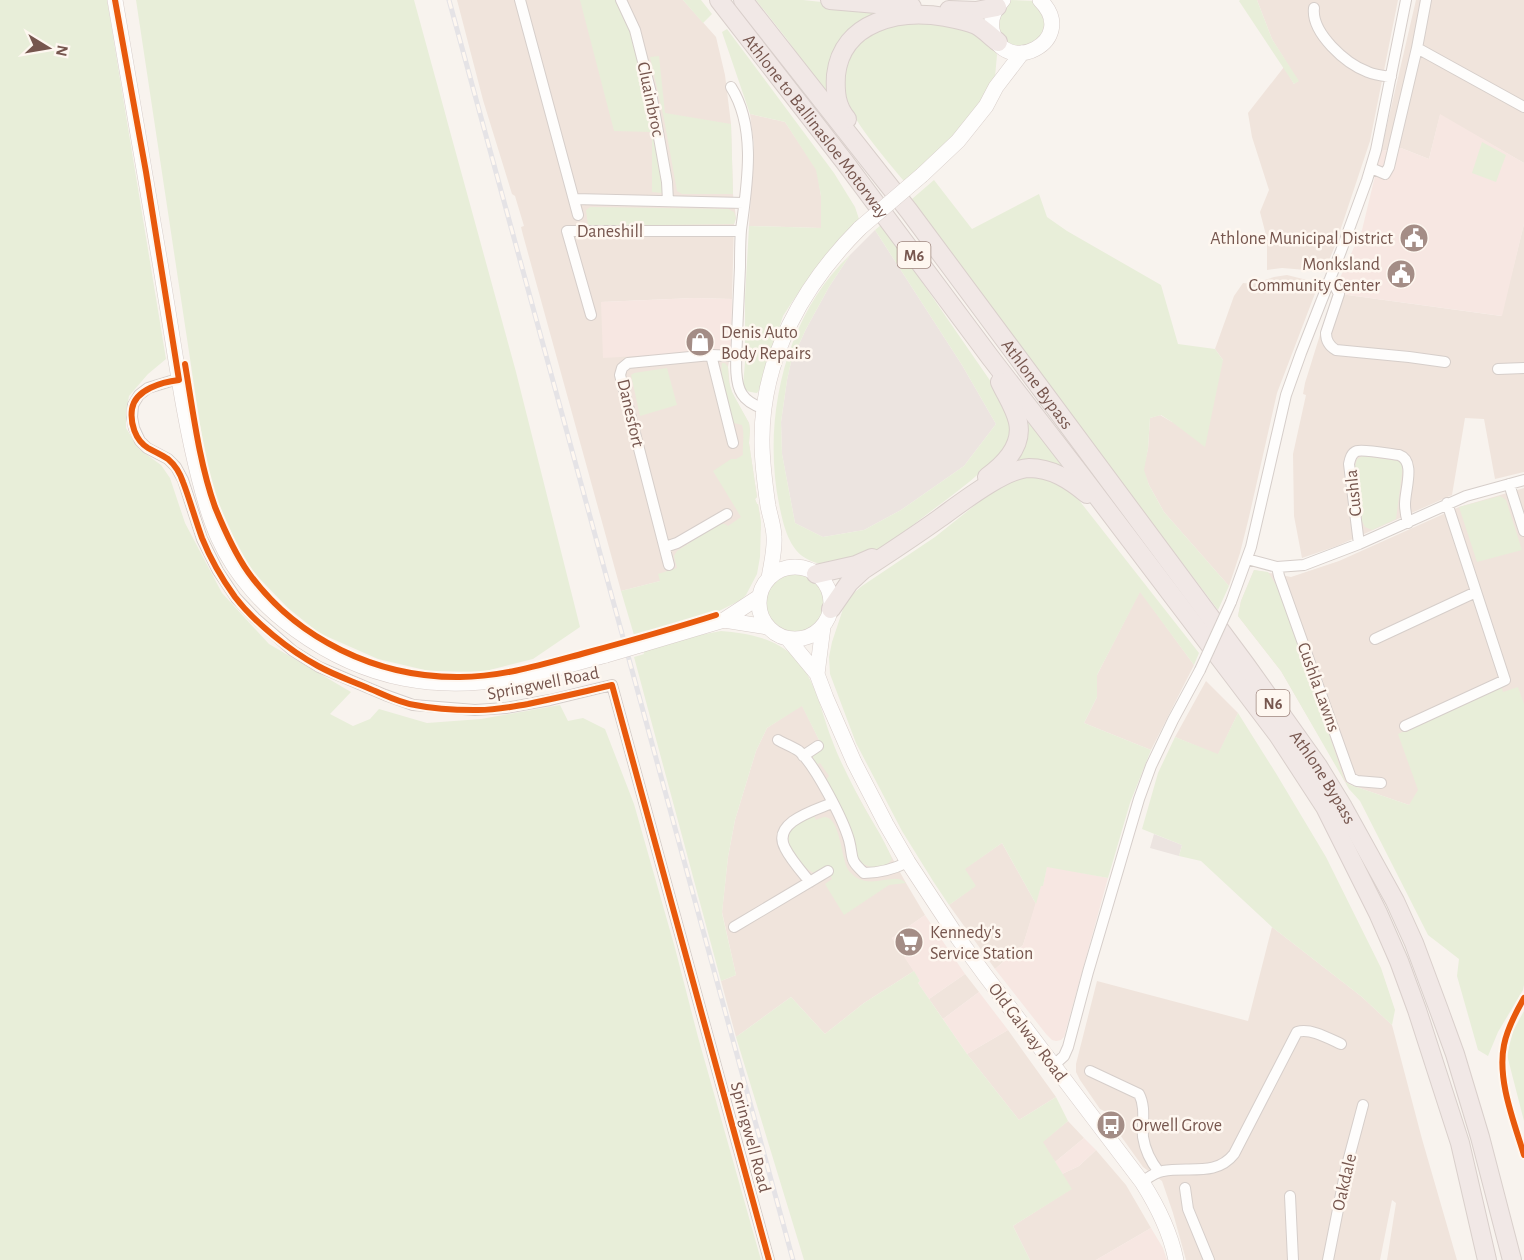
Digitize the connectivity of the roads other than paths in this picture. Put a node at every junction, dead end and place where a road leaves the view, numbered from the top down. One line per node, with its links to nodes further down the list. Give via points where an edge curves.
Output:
1 (115, 0): 34 (main road)
2 (520, 0): 20 (street)
3 (621, 0): 21 (street, Cluainbroc, via 635,30 651,93)
4 (718, 0): 30 (highway, Athlone to Ballinasloe Motorway / M6, via 844,160)
5 (743, 0): 23 (highway, Athlone to Ballinasloe Motorway)
6 (830, 0): 10 (highway, via 963,11)
7 (1040, 0): 14 (main road, via 1050,16 1049,35 1038,48)
8 (1406, 0): 15 (street)
9 (1426, 0): 13 (street)
10 (1000, 3): 12 (main road, via 992,24)
11 (1314, 8): 15 (street, via 1315,23 1323,38 1352,65)
12 (1000, 44): 14 (main road); 17 (main road, via 1001,68); 23 (highway, via 978,26 960,19 916,14 881,20 855,35 845,48 838,63 837,102 889,171)
13 (1418, 48): 18 (street); 19 (street, via 1389,166 1385,174)
14 (1022, 53): 17 (main road)
15 (1391, 77): 19 (street)
16 (731, 87): 22 (street, via 745,126)
17 (996, 87): 35 (main road, bridge, via 958,141 860,228 813,283 778,349)
18 (1524, 107)
19 (1371, 168): 26 (street)
20 (574, 199): 21 (street); 24 (street)
21 (668, 201): 22 (street)
22 (744, 203): 25 (street)
23 (909, 211): 86 (highway, Athlone Bypass / N6, via 1252,674 1343,807 1395,901 1440,1010 1480,1137)
24 (578, 215)
25 (741, 231): 27 (street, Daneshill, via 567,231); 29 (street)
26 (1329, 281): 31 (street, via 1339,294 1326,333 1331,347); 47 (street, via 1286,395)
27 (591, 315)
28 (711, 355): 29 (street, Danesfort); 36 (street); 46 (street, Danesfort, via 628,363 620,375)
29 (737, 356): 35 (street, via 742,395)
30 (990, 357): 40 (highway, Athlone to Ballinasloe Motorway / M6); 51 (highway, via 1017,419 1019,430 1010,456 879,555)
31 (1445, 363)
32 (1498, 369): 33 (street)
33 (1524, 369)
34 (179, 380): 56 (main road, bridge, via 204,497 219,540 238,571 281,619 312,642 365,669 432,683 524,676); 80 (street, Springwell Road, via 148,388 139,395 133,405 134,429 147,448 176,467 202,539 236,598 293,651 319,667 413,705 506,708 612,685)
35 (764, 409): 44 (main road, via 761,441)
36 (733, 443)
37 (1524, 480): 38 (street, Cushla)
38 (1509, 484): 39 (street, Cushla); 43 (street)
39 (1447, 503): 42 (street, Cushla); 53 (street)
40 (1107, 510): 55 (highway, via 1069,480 1041,470 1015,471 986,486 863,570); 85 (highway, Athlone Bypass / N6, via 1278,735 1325,807 1378,913 1413,1000 1460,1143)
41 (727, 514): 46 (street)
42 (1408, 523): 45 (street, Cushla); 45 (street, Cushla, via 1404,504 1406,459 1356,451 1349,464)
43 (1524, 531)
44 (775, 538): 49 (main road); 52 (main road)
45 (1359, 544): 50 (street, Cushla, via 1304,565)
46 (665, 547): 48 (street, Danesfort)
47 (1247, 559): 50 (street, Cushla); 73 (street, bridge, via 1232,602 1151,766 1068,1047)
48 (669, 565)
49 (796, 567): 51 (main road); 52 (main road, via 780,570)
50 (1277, 567): 66 (street, Cushla Lawns, via 1351,778)
51 (816, 574): 55 (main road, via 830,594)
52 (769, 578): 54 (main road)
53 (1476, 592): 60 (street); 62 (street, via 1506,685)
54 (759, 597): 56 (main road); 57 (main road, via 761,617)
55 (831, 609): 58 (main road)
56 (724, 620): 57 (main road)
57 (767, 627): 59 (main road)
58 (823, 627): 59 (main road, via 810,637); 61 (main road)
59 (788, 639): 61 (main road)
60 (1375, 639)
61 (818, 674): 68 (main road, Old Galway Road, via 854,762)
62 (1405, 726)
63 (778, 740): 65 (street)
64 (818, 746): 65 (street)
65 (803, 756): 67 (street)
66 (1381, 783)
67 (832, 803): 68 (street, via 849,840 854,863 864,873); 70 (street, via 796,818 786,827 782,838 783,846)
68 (908, 862): 73 (main road, Old Galway Road, via 967,950)
69 (828, 871): 70 (street)
70 (810, 882): 71 (street)
71 (734, 927)
72 (1341, 1044): 76 (street, via 1313,1032 1297,1032 1229,1160 1212,1168)
73 (1054, 1065): 77 (main road, Old Galway Road)
74 (1090, 1071): 76 (street, via 1139,1094 1144,1142)
75 (1363, 1105): 84 (street, Oakdale)
76 (1159, 1172): 77 (street)
77 (1142, 1182): 81 (main road, Old Galway Road, via 1164,1220)
78 (1185, 1188): 82 (street, via 1188,1209)
79 (1290, 1196): 83 (street)
80 (769, 1260)
81 (1176, 1260)
82 (1209, 1260)
83 (1293, 1260)
84 (1328, 1260)
85 (1487, 1260)
86 (1512, 1260)

